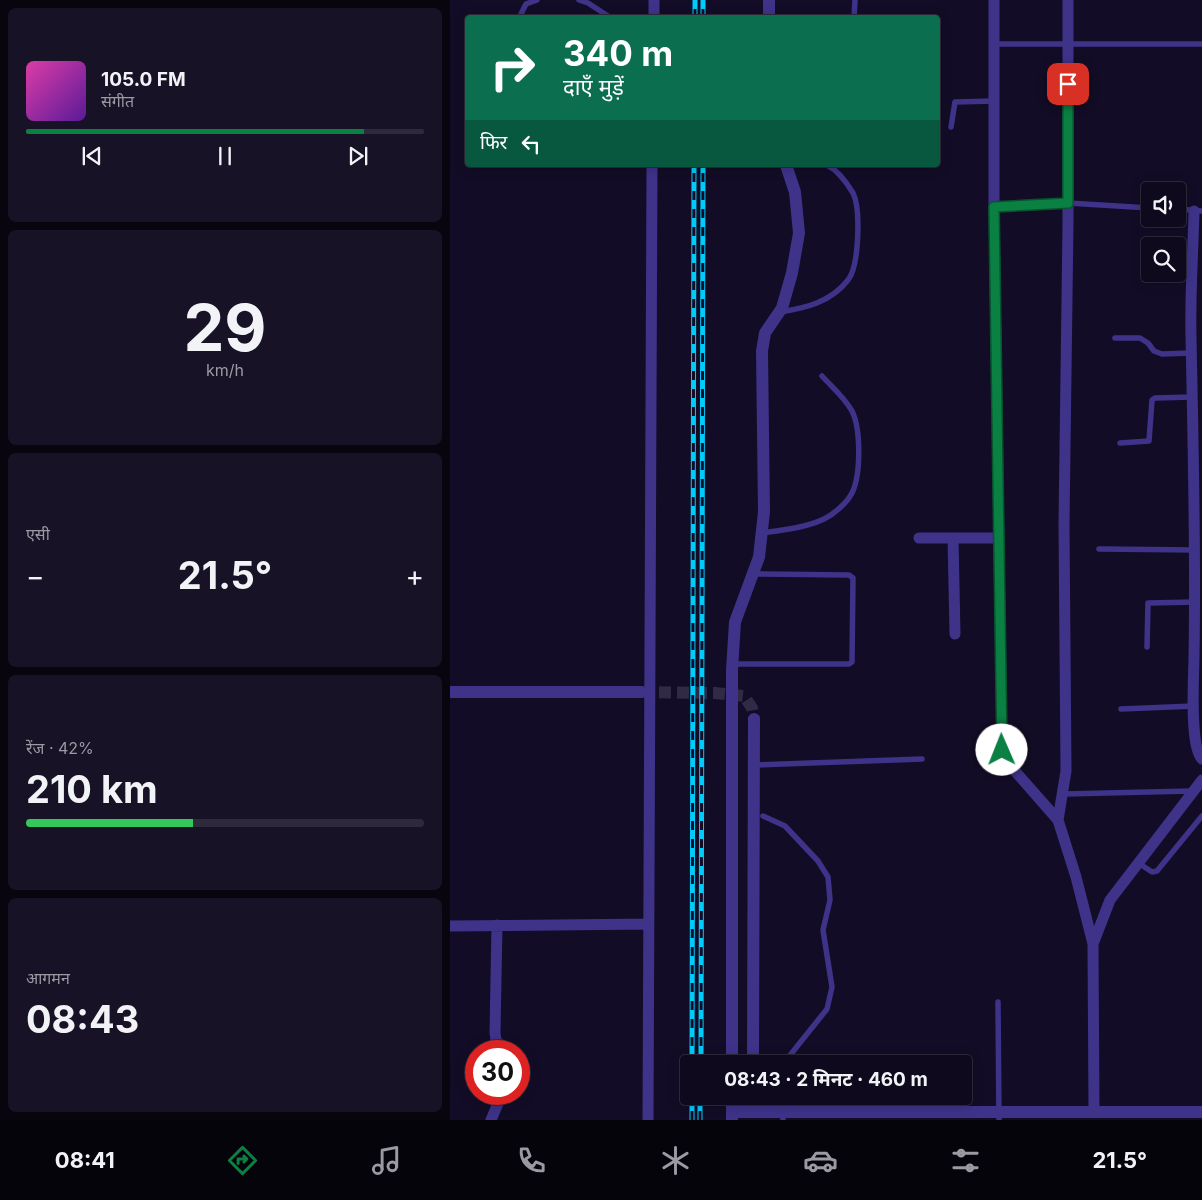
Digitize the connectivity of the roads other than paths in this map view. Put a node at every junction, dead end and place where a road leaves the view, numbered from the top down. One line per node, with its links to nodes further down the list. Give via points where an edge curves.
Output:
1 (537, 0): 8 (lane, via 526,4)
2 (579, 0): 9 (lane)
3 (654, 0): 10 (street)
4 (769, 0): 11 (street)
5 (855, 0): 12 (lane)
6 (994, 0): 13 (street)
7 (1068, 0): 14 (street)
8 (521, 15)
9 (606, 15)
10 (654, 15)
11 (769, 15)
12 (854, 15)
13 (994, 44): 14 (lane); 16 (street)
14 (1068, 44): 15 (lane); 21 (street)
15 (1202, 44)
16 (994, 101): 17 (lane, via 955,102); 22 (street)
17 (951, 127)
18 (652, 167): 58 (street)
19 (787, 167): 25 (street, via 795,192 799,233 792,273)
20 (829, 167): 25 (lane, via 855,200 855,265 850,278 838,292 810,306)
21 (1068, 203): 22 (lane); 23 (lane); 53 (street)
22 (994, 207): 35 (street)
23 (1141, 207)
24 (1198, 211): 26 (street)
25 (779, 312): 32 (street, via 766,334 762,351 764,512)
26 (1196, 336): 28 (street)
27 (1115, 338): 28 (lane, via 1140,338 1162,354)
28 (1197, 353): 30 (street)
29 (822, 376): 32 (lane, via 852,410 858,425 856,484 839,509 826,518 807,526)
30 (1192, 397): 31 (lane, via 1155,398 1151,403 1149,441); 37 (street)
31 (1120, 443)
32 (761, 533): 38 (street, via 759,557)
33 (919, 538): 34 (street)
34 (953, 538): 35 (street); 40 (street)
35 (999, 538): 56 (street, via 1002,750 1007,762)
36 (1099, 550): 37 (lane)
37 (1196, 550): 39 (street)
38 (753, 574): 42 (street, via 735,622); 42 (lane, via 849,575 853,578 852,662)
39 (1195, 602): 41 (lane, via 1148,603); 45 (street)
40 (955, 634)
41 (1147, 647)
42 (732, 664): 64 (street)
43 (450, 692): 44 (street)
44 (641, 692)
45 (1194, 706): 46 (lane); 49 (street, via 1195,742)
46 (1121, 709)
47 (754, 719): 50 (street)
48 (922, 759): 50 (lane)
49 (1202, 759)
50 (754, 765): 65 (street)
51 (1202, 780): 52 (street)
52 (1192, 791): 53 (lane); 57 (street)
53 (1064, 794): 56 (street)
54 (763, 816): 66 (lane, via 784,826 818,861 828,878 830,900 823,930 832,987 827,1008)
55 (1202, 816): 57 (lane, via 1157,871 1152,872)
56 (1058, 820): 61 (street)
57 (1138, 862): 61 (street, via 1110,900)
58 (648, 924): 59 (street); 77 (street)
59 (497, 925): 60 (street); 63 (street)
60 (450, 926)
61 (1092, 944): 69 (street)
62 (998, 1002): 75 (lane)
63 (496, 1040)
64 (732, 1055)
65 (753, 1055)
66 (789, 1055)
67 (497, 1105): 76 (street)
68 (753, 1105): 70 (street)
69 (1094, 1111): 71 (street); 75 (street)
70 (753, 1112): 72 (street); 73 (street)
71 (1202, 1112)
72 (732, 1116)
73 (783, 1116): 74 (street)
74 (896, 1116): 75 (street)
75 (999, 1116)
76 (491, 1120)
77 (648, 1120)

